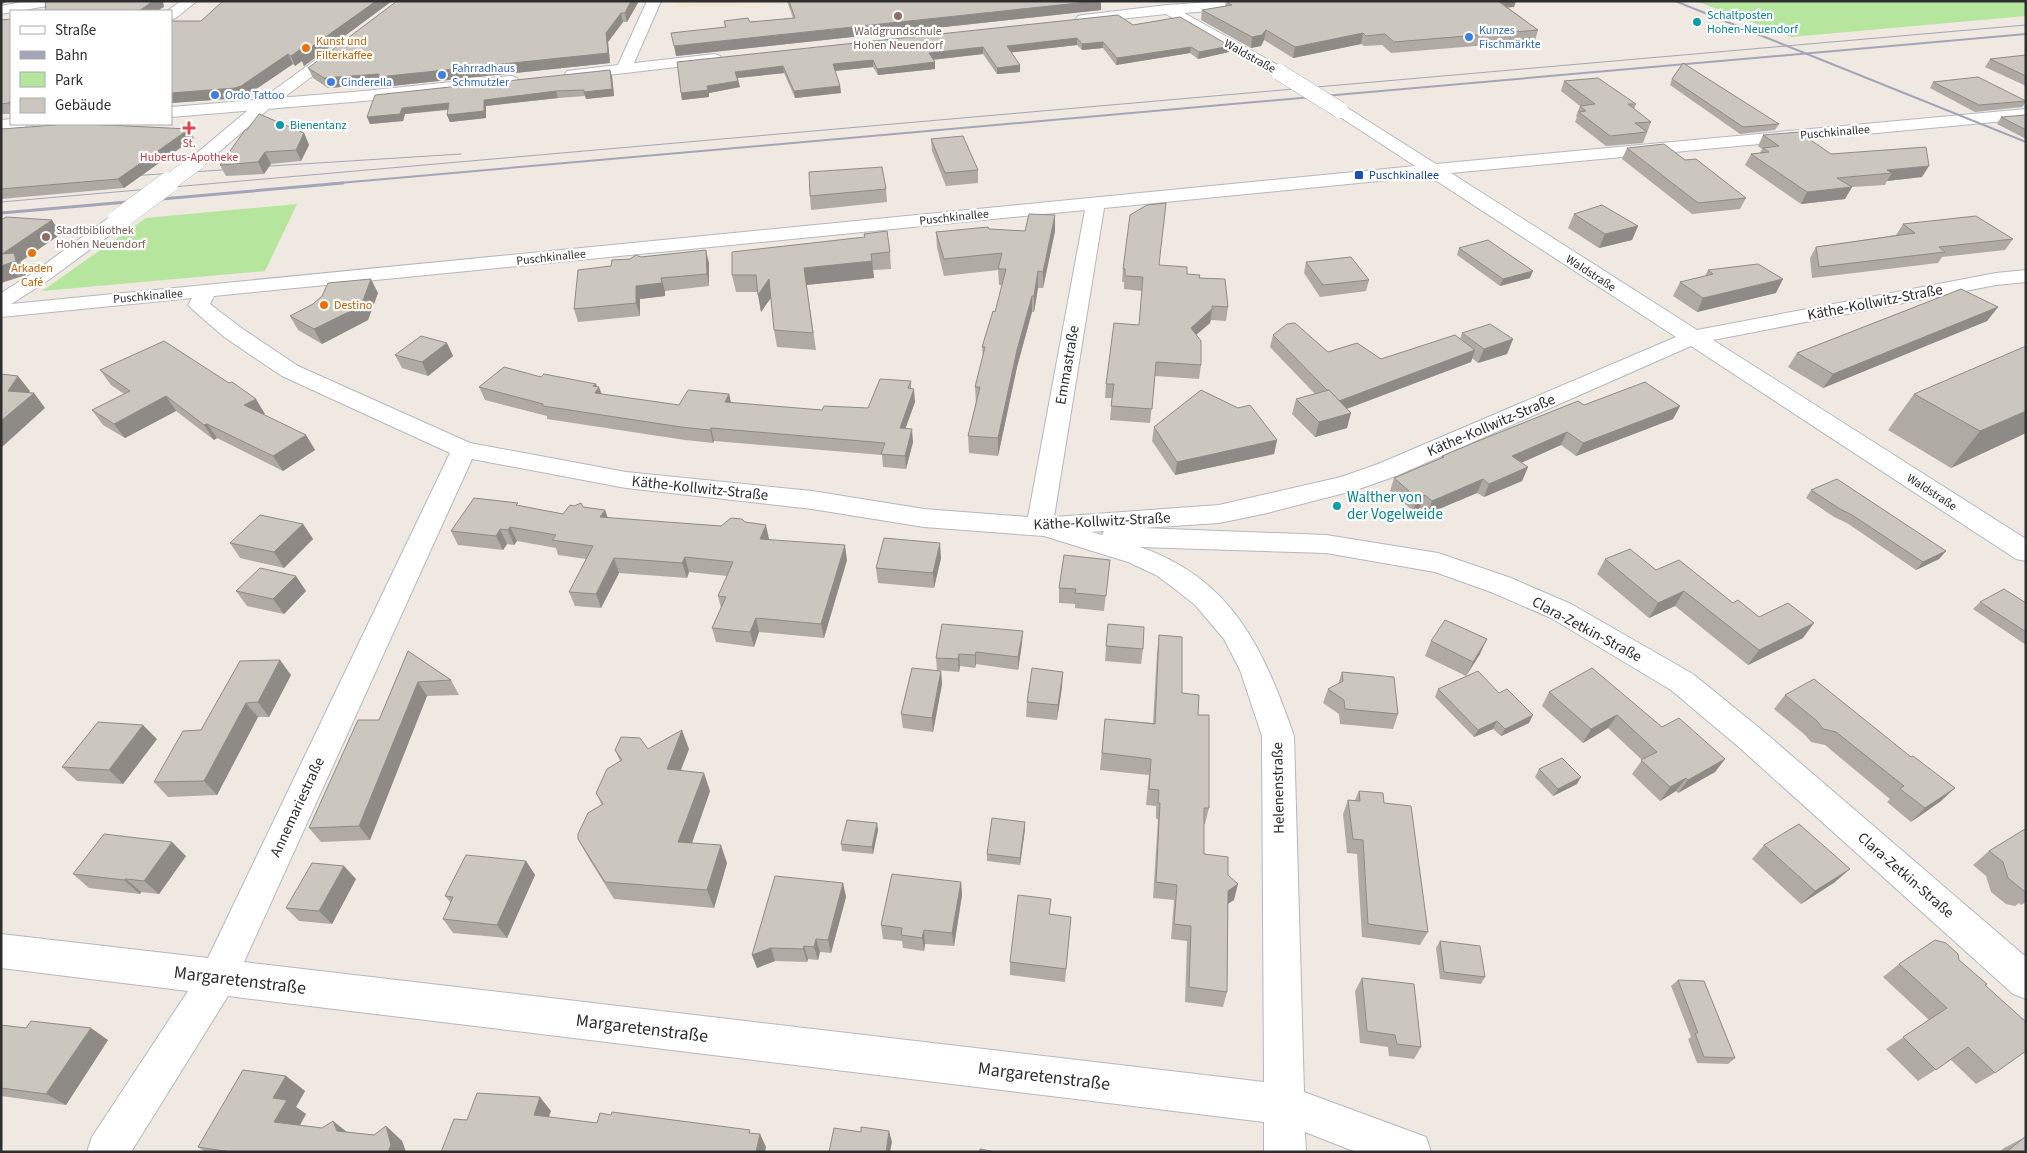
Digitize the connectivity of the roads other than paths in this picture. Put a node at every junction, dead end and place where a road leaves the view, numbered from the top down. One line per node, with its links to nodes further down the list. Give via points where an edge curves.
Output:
1 (53, 1): 6 (street)
2 (190, 1): 8 (street)
3 (654, 1): 12 (street)
4 (1154, 1): 7 (street, Waldstraße)
5 (1282, 1): 7 (street)
6 (1, 10)
7 (1168, 10): 9 (street); 18 (street, Waldstraße, bridge, via 1279,72)
8 (172, 14)
9 (1065, 21)
10 (351, 41): 15 (street)
11 (733, 57): 12 (street)
12 (626, 69): 13 (street)
13 (558, 76)
14 (529, 79): 15 (street)
15 (265, 104): 16 (street); 24 (street, bridge, via 198,161)
16 (172, 112)
17 (2026, 114): 18 (street, Puschkinallee)
18 (1433, 171): 19 (street, Puschkinallee); 26 (street, Waldstraße)
19 (1095, 204): 22 (street, Puschkinallee); 28 (street, Emmastraße)
20 (2026, 276): 21 (street, Käthe-Kollwitz-Straße)
21 (1996, 279): 23 (street); 26 (street, Käthe-Kollwitz-Straße)
22 (206, 291): 25 (street, Puschkinallee); 27 (street, Käthe-Kollwitz-Straße, via 199,305 290,371)
23 (2026, 291)
24 (1, 302)
25 (1, 311)
26 (1691, 338): 28 (street, Käthe-Kollwitz-Straße, via 1387,470 1347,484 1219,514); 29 (street, Waldstraße)
27 (464, 450): 28 (street, Käthe-Kollwitz-Straße, via 626,480 812,500 924,518); 31 (street, Annemariestraße)
28 (1039, 527): 32 (street, Clara-Zetkin-Straße, via 1155,539 1326,544 1438,563 1561,611 1682,682); 33 (street, Helenenstraße, via 1163,567 1195,589 1220,612 1238,636 1260,683 1278,736)
29 (2026, 552)
30 (1, 951): 31 (street, Margaretenstraße)
31 (218, 978): 33 (street, Margaretenstraße); 34 (street, Annemariestraße)
32 (2026, 981)
33 (1283, 1104): 35 (street, Helenenstraße); 36 (street, Margaretenstraße)
34 (107, 1152)
35 (1285, 1152)
36 (1411, 1152)

